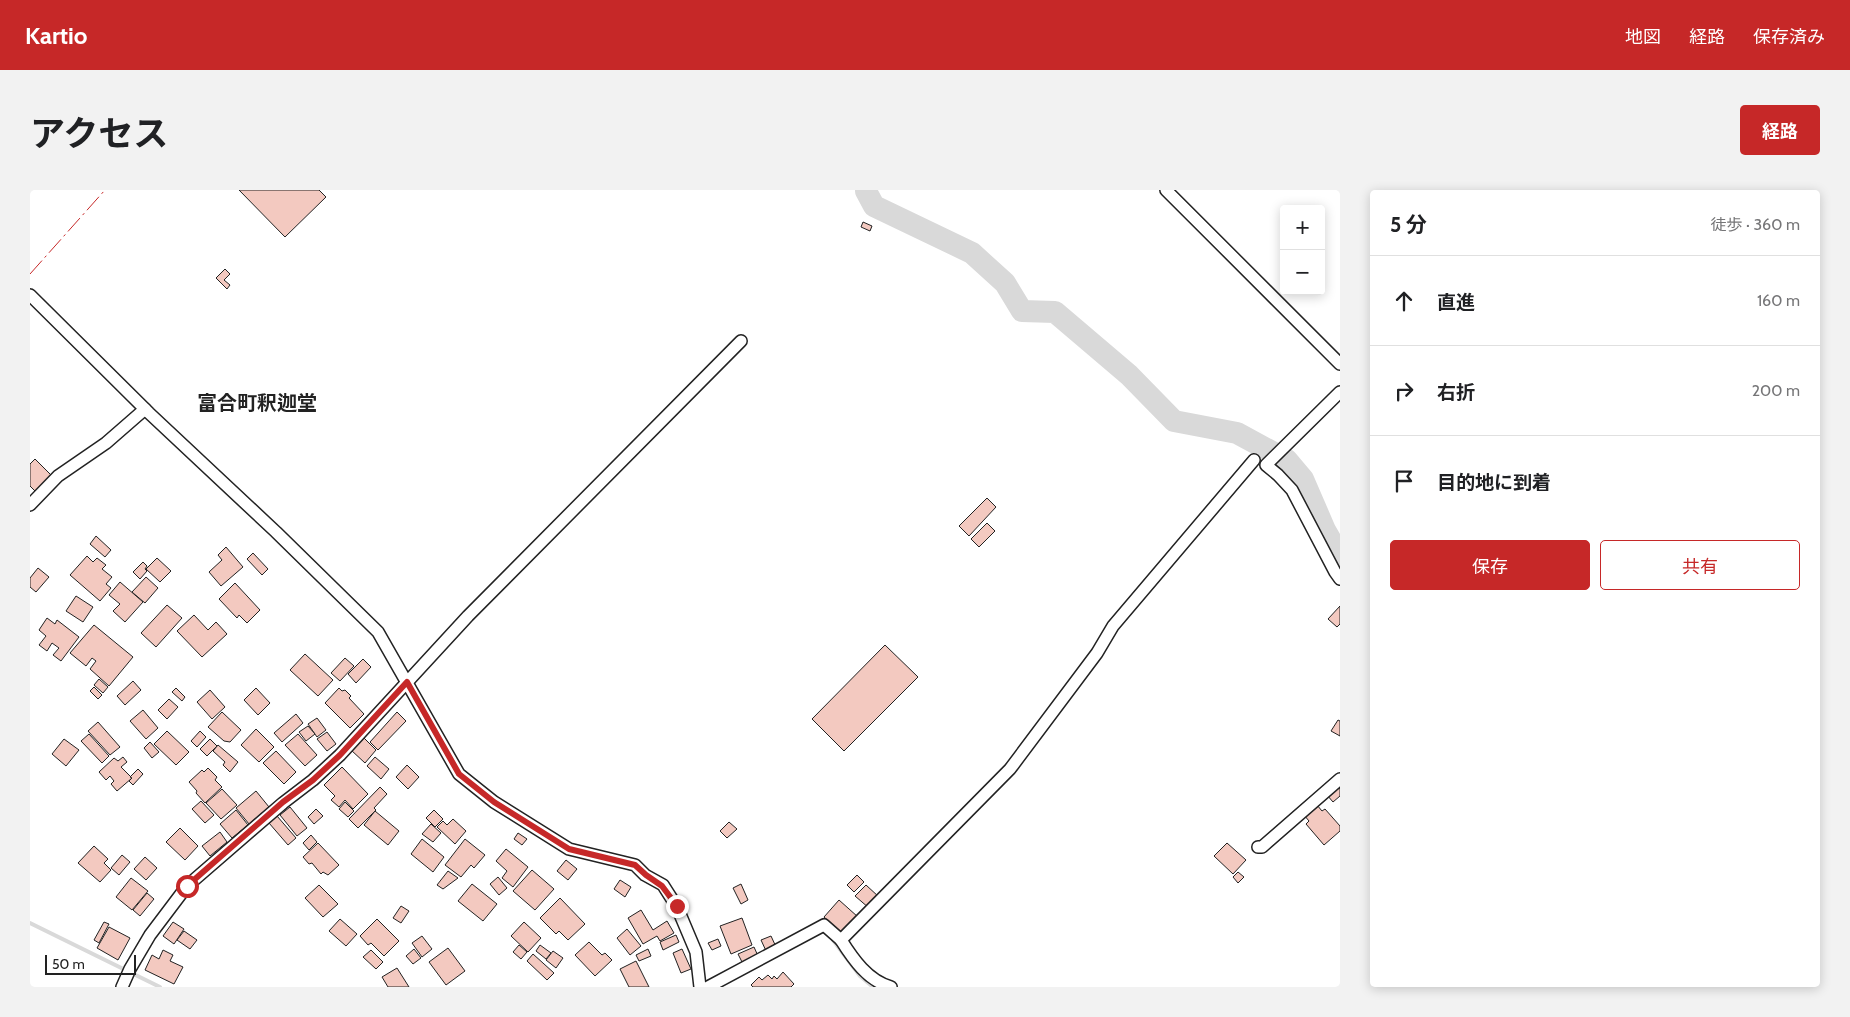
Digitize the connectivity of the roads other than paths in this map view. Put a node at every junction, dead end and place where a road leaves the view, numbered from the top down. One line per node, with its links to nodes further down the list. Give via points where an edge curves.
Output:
1 (1166, 190): 4 (street)
2 (30, 295): 6 (street)
3 (740, 341): 10 (street)
4 (1340, 364)
5 (1340, 392): 9 (street, via 1266,465 1292,490)
6 (145, 408): 8 (street, via 106,443 58,476); 10 (street, via 378,632)
7 (1254, 460): 13 (street, via 1113,626 1097,653 1010,769)
8 (30, 505)
9 (1340, 579)
10 (407, 682): 14 (street, via 320,774 187,886 150,935); 16 (street, via 459,774 494,802 569,849 635,865 662,886 677,906 696,952)
11 (1340, 779): 12 (street, via 1262,847)
12 (1258, 847)
13 (841, 940): 15 (street, via 869,976); 17 (street, via 824,925 787,952)
14 (126, 978)
15 (885, 986)
16 (700, 987)
17 (708, 987)

